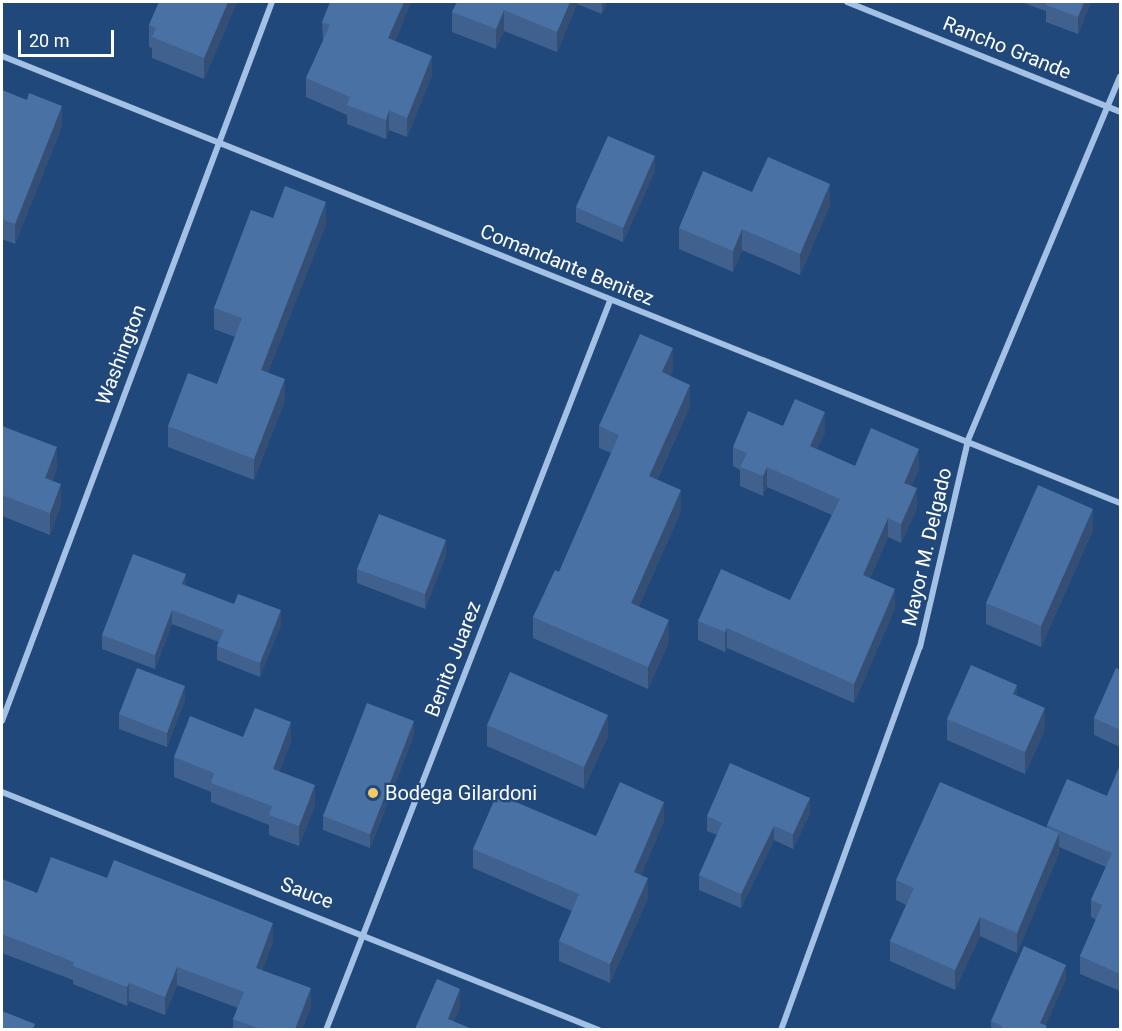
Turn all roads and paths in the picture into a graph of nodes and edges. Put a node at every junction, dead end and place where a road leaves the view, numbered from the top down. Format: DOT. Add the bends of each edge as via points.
graph roads {
  1 [pos="272,2"];
  2 [pos="848,2"];
  3 [pos="2,56"];
  4 [pos="1120,77"];
  5 [pos="1109,108"];
  6 [pos="1120,112"];
  7 [pos="220,142"];
  8 [pos="610,301"];
  9 [pos="968,440"];
  10 [pos="1120,502"];
  11 [pos="2,721"];
  12 [pos="2,792"];
  13 [pos="364,934"];
  14 [pos="326,1029"];
  15 [pos="599,1029"];
  16 [pos="781,1029"];
  1 -- 7 [label="street, Washington"];
  2 -- 5 [label="street, Rancho Grande"];
  3 -- 7 [label="street, Comandante Benitez"];
  4 -- 5 [label="street, Mayor M. Delgado"];
  5 -- 6 [label="street, Rancho Grande"];
  5 -- 9 [label="street, Mayor M. Delgado"];
  7 -- 8 [label="street, Comandante Benitez"];
  7 -- 11 [label="street, Washington"];
  8 -- 9 [label="street, Comandante Benitez"];
  8 -- 13 [label="street, Benito Juarez"];
  9 -- 10 [label="street, Comandante Benitez"];
  9 -- 16 [label="street, Mayor M. Delgado" via="920,647"];
  12 -- 13 [label="street, Sauce"];
  13 -- 14 [label="street, Benito Juarez"];
  13 -- 15 [label="street, Sauce"];
}
